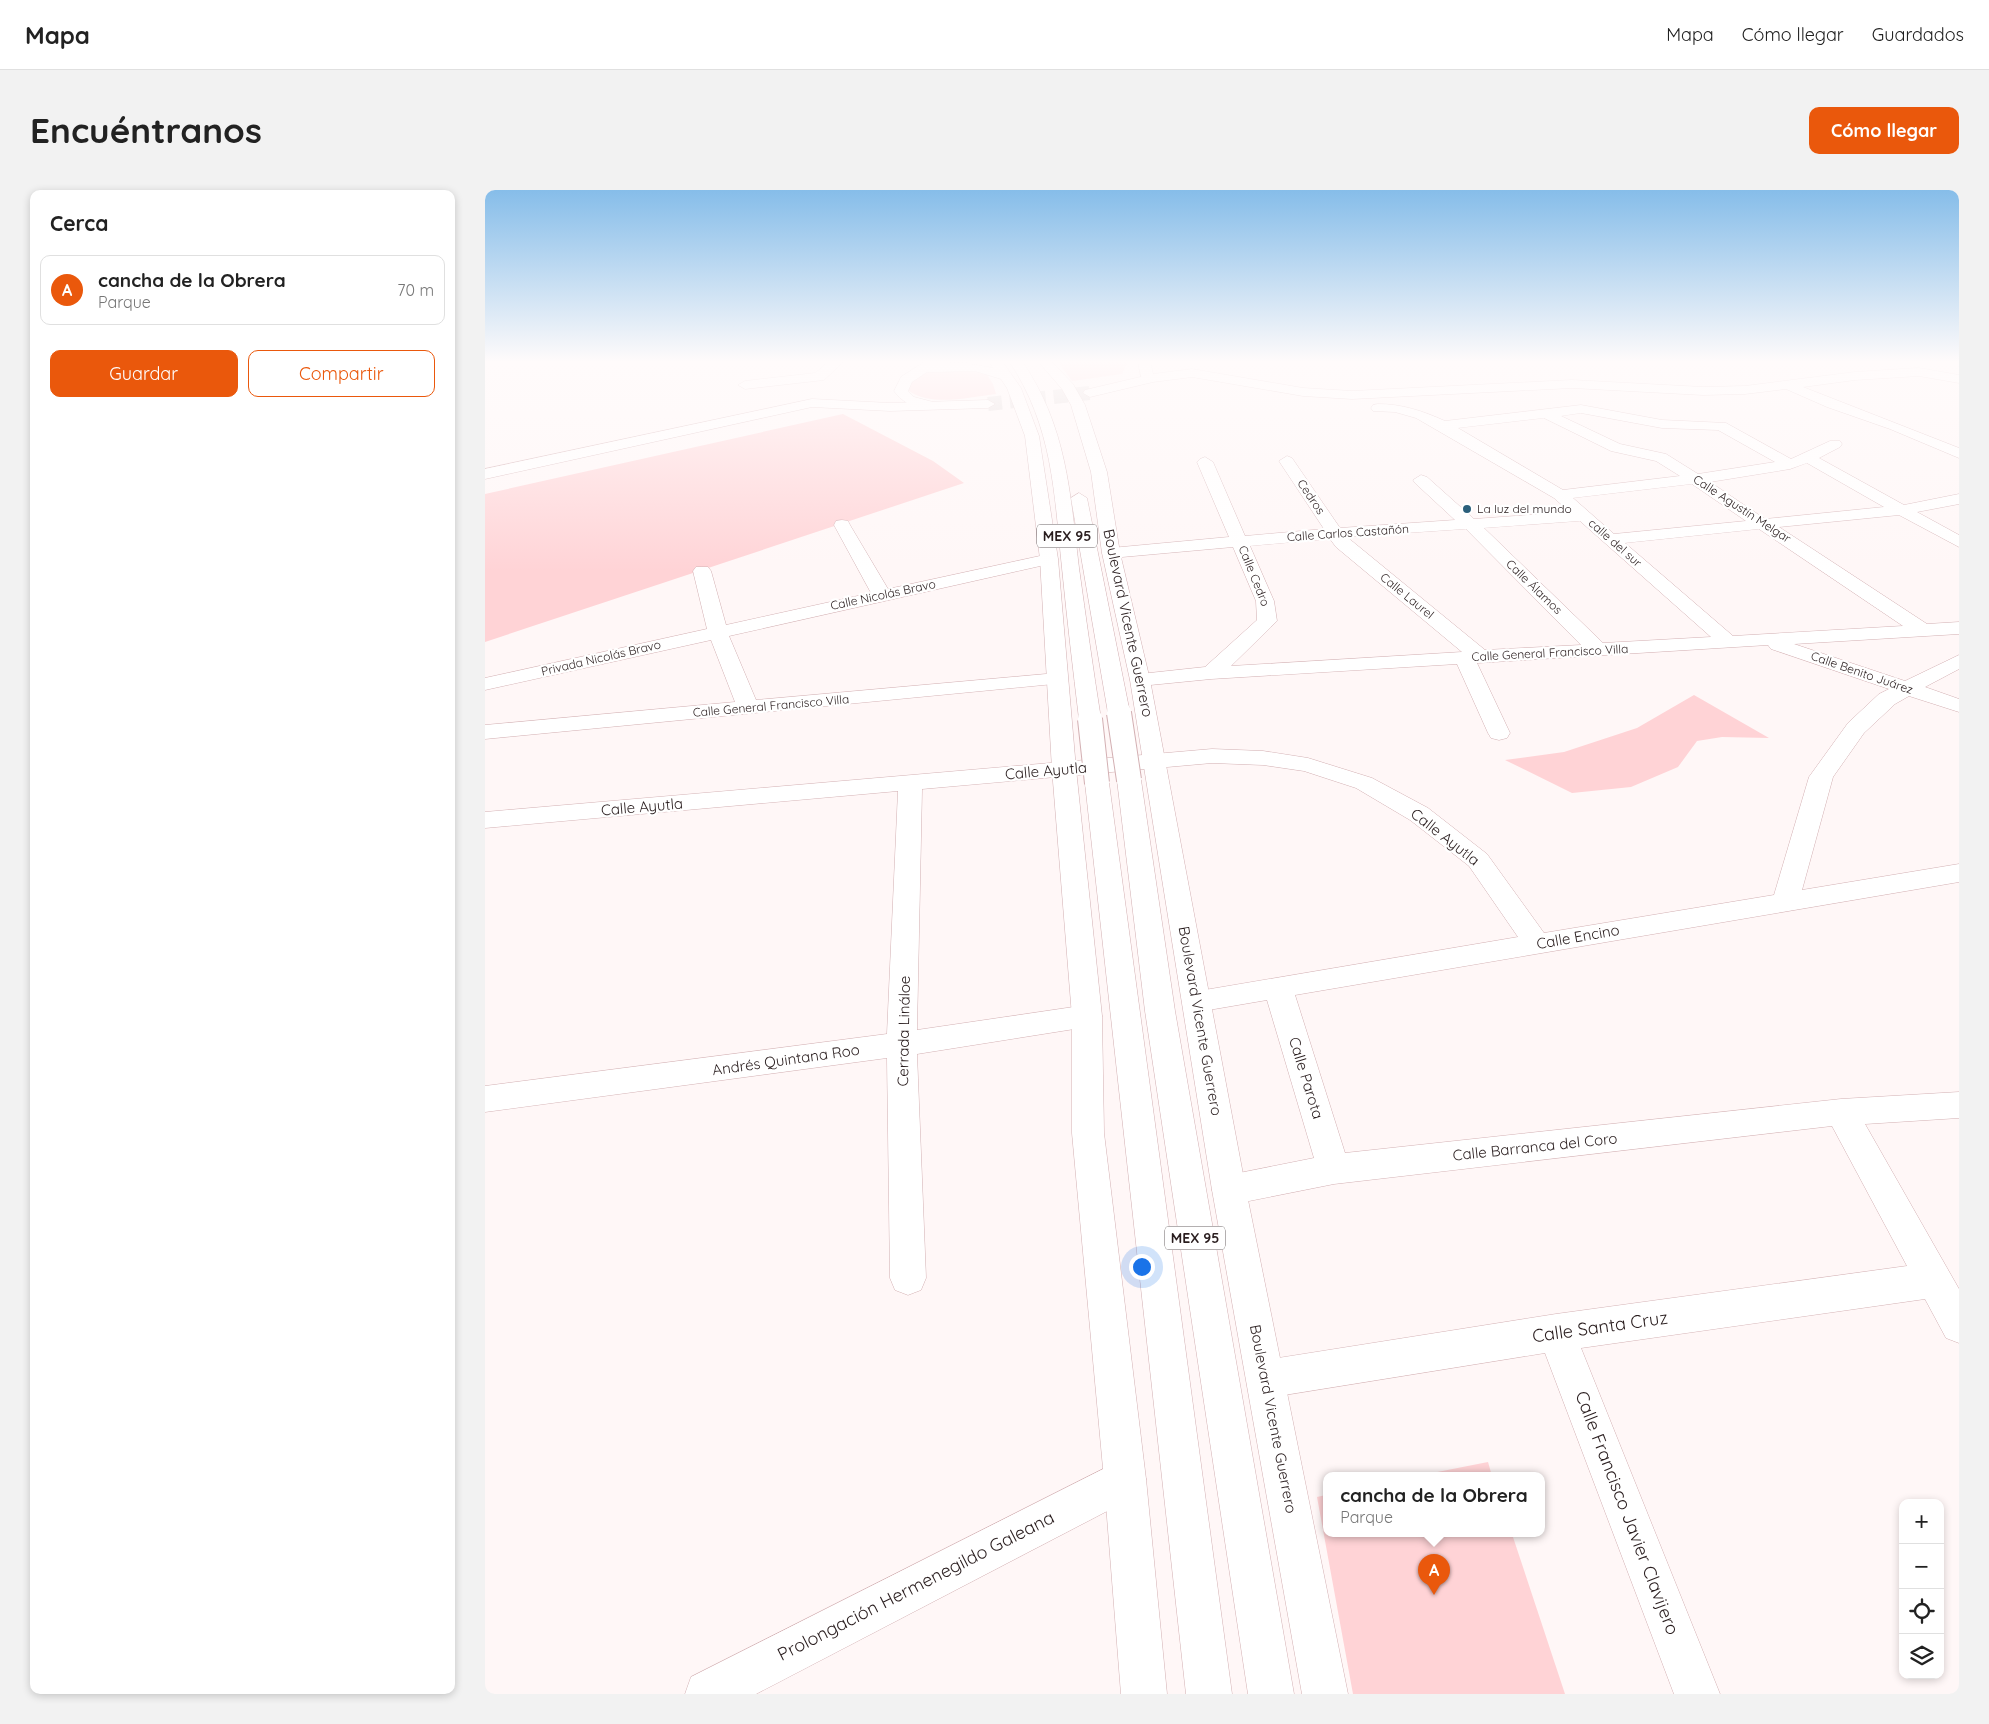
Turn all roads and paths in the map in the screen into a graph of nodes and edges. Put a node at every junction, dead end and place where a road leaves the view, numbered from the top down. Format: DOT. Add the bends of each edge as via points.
graph roads {
  1 [pos="682,431"];
  2 [pos="1030,431"];
  3 [pos="1050,431"];
  4 [pos="1086,431"];
  5 [pos="1452,431"];
  6 [pos="1582,431"];
  7 [pos="1730,431"];
  8 [pos="1907,431"];
  9 [pos="1835,444"];
  10 [pos="1959,453"];
  11 [pos="1072,454"];
  12 [pos="1809,458"];
  13 [pos="1287,461"];
  14 [pos="1205,462"];
  15 [pos="1790,464"];
  16 [pos="485,474"];
  17 [pos="1696,479"];
  18 [pos="1421,480"];
  19 [pos="1560,495"];
  20 [pos="1959,499"];
  21 [pos="1903,510"];
  22 [pos="1585,516"];
  23 [pos="1470,524"];
  24 [pos="1764,524"];
  25 [pos="842,525"];
  26 [pos="1335,533"];
  27 [pos="1611,539"];
  28 [pos="1240,542"];
  29 [pos="1959,542"];
  30 [pos="1111,553"];
  31 [pos="1049,559"];
  32 [pos="702,571"];
  33 [pos="882,595"];
  34 [pos="1959,628"];
  35 [pos="1924,631"];
  36 [pos="718,632"];
  37 [pos="1765,640"];
  38 [pos="1728,642"];
  39 [pos="1598,650"];
  40 [pos="1472,657"];
  41 [pos="1959,661"];
  42 [pos="1211,673"];
  43 [pos="1057,679"];
  44 [pos="1140,680"];
  45 [pos="485,684"];
  46 [pos="1907,689"];
  47 [pos="1959,706"];
  48 [pos="747,708"];
  49 [pos="485,732"];
  50 [pos="1499,733"];
  51 [pos="1065,769"];
  52 [pos="1127,775"];
  53 [pos="910,784"];
  54 [pos="485,820"];
  55 [pos="1959,873"];
  56 [pos="1785,902"];
  57 [pos="1537,944"];
  58 [pos="1277,988"];
  59 [pos="1197,1001"];
  60 [pos="1087,1016"];
  61 [pos="902,1044"];
  62 [pos="485,1099"];
  63 [pos="1959,1105"];
  64 [pos="1841,1112"];
  65 [pos="1334,1169"];
  66 [pos="1229,1190"];
  67 [pos="907,1278"];
  68 [pos="1934,1280"];
  69 [pos="1959,1325"];
  70 [pos="1557,1332"];
  71 [pos="1266,1379"];
  72 [pos="1125,1479"];
  73 [pos="708,1694"];
  74 [pos="1144,1694"];
  75 [pos="1209,1694"];
  76 [pos="1271,1694"];
  77 [pos="1325,1694"];
  78 [pos="1697,1694"];
  1 -- 16 [label="main road"];
  2 -- 31 [label="main road"];
  3 -- 52 [label="main road, Boulevard Vicente Guerrero / MEX 95, bridge" via="1063,493 1090,719"];
  4 -- 30 [label="main road, Boulevard Vicente Guerrero" via="1099,472"];
  5 -- 19 [label="main road, calle del sur"];
  6 -- 17 [label="main road, Calle Agustín Melgar" via="1616,448 1661,457"];
  7 -- 15 [label="main road"];
  8 -- 10 [label="main road"];
  9 -- 12 [label="main road"];
  11 -- 52 [label="main road, Boulevard Vicente Guerrero / MEX 95, bridge" via="1119,713"];
  12 -- 15 [label="main road"];
  12 -- 21 [label="main road"];
  13 -- 26 [label="main road, Cedros"];
  14 -- 28 [label="main road, Calle Cedro"];
  15 -- 17 [label="main road"];
  17 -- 19 [label="main road"];
  17 -- 24 [label="main road, Calle Agustín Melgar"];
  18 -- 23 [label="main road, Calle Álamos"];
  19 -- 22 [label="main road, calle del sur"];
  20 -- 21 [label="main road"];
  21 -- 24 [label="main road"];
  21 -- 29 [label="main road"];
  22 -- 23 [label="main road, Calle Carlos Castañón"];
  22 -- 27 [label="main road, calle del sur"];
  23 -- 26 [label="main road, Calle Carlos Castañón"];
  23 -- 39 [label="main road, Calle Álamos"];
  24 -- 27 [label="main road"];
  24 -- 35 [label="main road, Calle Agustín Melgar"];
  25 -- 33 [label="main road"];
  26 -- 28 [label="main road, Calle Carlos Castañón"];
  26 -- 40 [label="main road, Calle Laurel"];
  27 -- 38 [label="main road, calle del sur"];
  28 -- 30 [label="main road, Calle Carlos Castañón"];
  28 -- 42 [label="main road, Calle Cedro" via="1265,601 1267,621"];
  30 -- 44 [label="main road, Boulevard Vicente Guerrero"];
  31 -- 33 [label="main road, Calle Nicolás Bravo"];
  31 -- 43 [label="main road"];
  32 -- 36 [label="main road"];
  33 -- 36 [label="main road, Calle Nicolás Bravo"];
  34 -- 35 [label="main road, Calle General Francisco Villa"];
  35 -- 37 [label="main road, Calle General Francisco Villa"];
  36 -- 45 [label="main road, Privada Nicolás Bravo"];
  36 -- 48 [label="main road"];
  37 -- 38 [label="main road, Calle General Francisco Villa"];
  37 -- 46 [label="main road, Calle Benito Juárez"];
  38 -- 39 [label="main road, Calle General Francisco Villa"];
  39 -- 40 [label="main road, Calle General Francisco Villa"];
  40 -- 42 [label="main road, Calle General Francisco Villa"];
  40 -- 50 [label="main road" via="1470,668"];
  41 -- 46 [label="main road"];
  42 -- 44 [label="main road, Calle General Francisco Villa"];
  43 -- 48 [label="main road, Calle General Francisco Villa"];
  43 -- 51 [label="main road"];
  44 -- 52 [label="main road, Boulevard Vicente Guerrero"];
  46 -- 47 [label="main road, Calle Benito Juárez"];
  46 -- 56 [label="main road" via="1887,699 1855,728 1821,777"];
  48 -- 49 [label="main road, Calle General Francisco Villa"];
  51 -- 52 [label="main road, Calle Ayutla"];
  51 -- 53 [label="main road, Calle Ayutla"];
  51 -- 60 [label="main road"];
  52 -- 57 [label="main road, Calle Ayutla" via="1211,756 1263,758 1308,765 1364,783 1419,814 1478,860"];
  52 -- 59 [label="main road, Boulevard Vicente Guerrero"];
  52 -- 75 [label="main road, Boulevard Vicente Guerrero / MEX 95" via="1126,1005 1152,1243"];
  52 -- 76 [label="main road, Boulevard Vicente Guerrero / MEX 95" via="1164,1040"];
  53 -- 54 [label="main road, Calle Ayutla"];
  53 -- 61 [label="main road, Cerrada Lináloe"];
  55 -- 56 [label="main road, Calle Encino"];
  56 -- 57 [label="main road, Calle Encino"];
  57 -- 58 [label="main road, Calle Encino"];
  58 -- 59 [label="main road, Calle Encino"];
  58 -- 65 [label="main road, Calle Parota"];
  59 -- 66 [label="main road, Boulevard Vicente Guerrero"];
  60 -- 61 [label="main road, Andrés Quintana Roo"];
  60 -- 72 [label="main road" via="1088,1133"];
  61 -- 62 [label="main road, Andrés Quintana Roo"];
  61 -- 67 [label="main road, Cerrada Lináloe"];
  63 -- 64 [label="main road, Calle Barranca del Coro"];
  64 -- 65 [label="main road, Calle Barranca del Coro"];
  64 -- 68 [label="main road"];
  65 -- 66 [label="main road, Calle Barranca del Coro"];
  66 -- 71 [label="main road, Boulevard Vicente Guerrero"];
  68 -- 69 [label="main road"];
  68 -- 70 [label="main road, Calle Santa Cruz"];
  70 -- 71 [label="main road, Calle Santa Cruz"];
  70 -- 78 [label="main road, Calle Francisco Javier Clavijero"];
  71 -- 77 [label="main road, Boulevard Vicente Guerrero"];
  72 -- 73 [label="main road, Prolongación Hermenegildo Galeana"];
  72 -- 74 [label="main road"];
}
